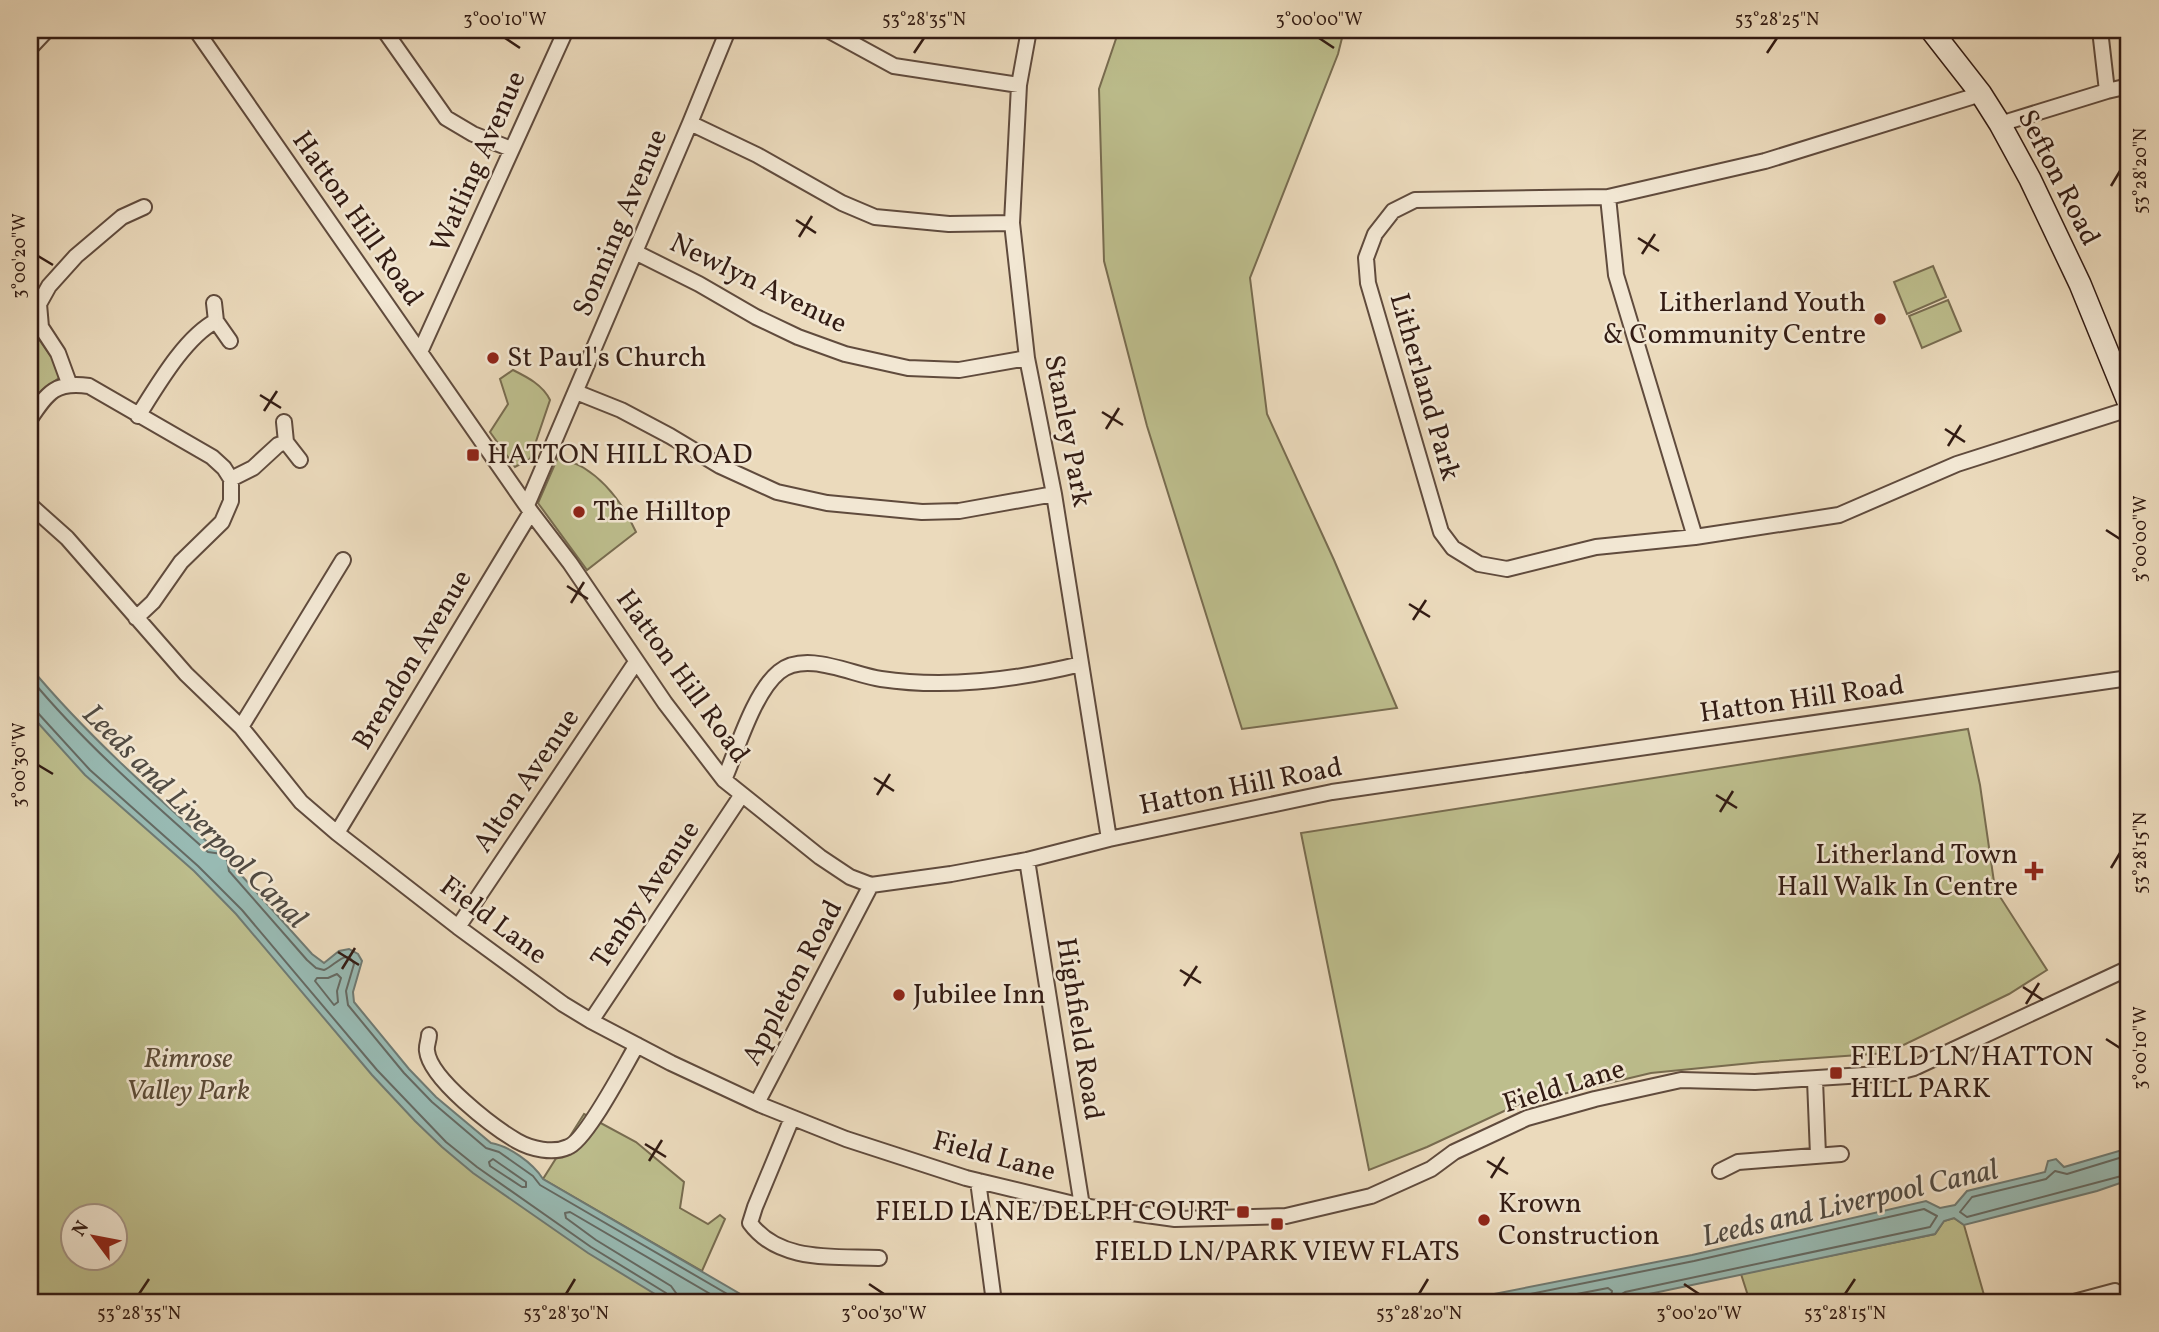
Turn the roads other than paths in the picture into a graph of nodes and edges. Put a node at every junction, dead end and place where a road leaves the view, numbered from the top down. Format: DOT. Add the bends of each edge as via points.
graph roads {
  1 [pos="47,30"];
  2 [pos="196,30"];
  3 [pos="384,30"];
  4 [pos="566,30"];
  5 [pos="728,30"];
  6 [pos="828,30"];
  7 [pos="1029,30"];
  8 [pos="1931,30"];
  9 [pos="2100,30"];
  10 [pos="30,48"];
  11 [pos="1019,85"];
  12 [pos="2129,86"];
  13 [pos="2106,91"];
  14 [pos="1981,94"];
  15 [pos="690,123"];
  16 [pos="2000,124"];
  17 [pos="511,149"];
  18 [pos="1608,197"];
  19 [pos="144,206"];
  20 [pos="1012,223"];
  21 [pos="635,252"];
  22 [pos="35,303"];
  23 [pos="214,303"];
  24 [pos="216,321"];
  25 [pos="230,341"];
  26 [pos="420,352"];
  27 [pos="1027,358"];
  28 [pos="69,383"];
  29 [pos="576,392"];
  30 [pos="2129,406"];
  31 [pos="138,416"];
  32 [pos="30,419"];
  33 [pos="284,422"];
  34 [pos="286,442"];
  35 [pos="300,460"];
  36 [pos="231,479"];
  37 [pos="1054,494"];
  38 [pos="30,505"];
  39 [pos="529,508"];
  40 [pos="1695,537"];
  41 [pos="343,560"];
  42 [pos="136,618"];
  43 [pos="636,662"];
  44 [pos="1081,664"];
  45 [pos="2129,678"];
  46 [pos="241,727"];
  47 [pos="724,780"];
  48 [pos="741,796"];
  49 [pos="337,833"];
  50 [pos="1109,839"];
  51 [pos="1027,860"];
  52 [pos="872,885"];
  53 [pos="458,927"];
  54 [pos="2129,968"];
  55 [pos="591,1021"];
  56 [pos="429,1035"];
  57 [pos="637,1045"];
  58 [pos="1815,1080"];
  59 [pos="757,1103"];
  60 [pos="792,1118"];
  61 [pos="1841,1154"];
  62 [pos="1818,1155"];
  63 [pos="1720,1171"];
  64 [pos="978,1181"];
  65 [pos="1082,1206"];
  66 [pos="879,1258"];
  67 [pos="2115,1291"];
  68 [pos="994,1302"];
  69 [pos="2074,1302"];
  1 -- 10 [label="street"];
  2 -- 26 [label="street, Hatton Hill Road"];
  3 -- 17 [label="street" via="446,118"];
  4 -- 17 [label="street, Watling Avenue"];
  5 -- 15 [label="street, Sonning Avenue"];
  6 -- 11 [label="street" via="894,66"];
  7 -- 11 [label="street, Stanley Park"];
  8 -- 14 [label="main road, Sefton Road"];
  9 -- 13 [label="street"];
  11 -- 20 [label="street, Stanley Park"];
  12 -- 13 [label="street"];
  13 -- 16 [label="street"];
  14 -- 16 [label="main road, Sefton Road"];
  14 -- 18 [label="street, Litherland Park" via="1765,162"];
  15 -- 20 [label="street" via="875,217"];
  15 -- 21 [label="street, Sonning Avenue"];
  16 -- 30 [label="main road, Sefton Road" via="2080,284"];
  17 -- 26 [label="street, Watling Avenue"];
  18 -- 40 [label="street" via="1616,275"];
  18 -- 40 [label="street, Litherland Park" via="1415,200 1393,211 1375,234 1366,258 1368,283 1441,531 1452,548 1479,564 1507,569 1596,547"];
  19 -- 22 [label="street" via="122,217 76,256"];
  20 -- 27 [label="street, Stanley Park"];
  21 -- 27 [label="street, Newlyn Avenue" via="756,317 845,354 908,368 959,370"];
  21 -- 29 [label="street, Sonning Avenue"];
  22 -- 28 [label="street" via="41,327 58,353"];
  23 -- 24 [label="street"];
  24 -- 25 [label="street"];
  24 -- 31 [label="street" via="202,328 165,373"];
  26 -- 39 [label="street, Hatton Hill Road"];
  27 -- 37 [label="street, Stanley Park"];
  28 -- 31 [label="street" via="89,386"];
  28 -- 32 [label="street" via="58,387"];
  29 -- 37 [label="street" via="621,410 720,466 777,492 827,503 959,511"];
  29 -- 39 [label="street, Sonning Avenue"];
  30 -- 40 [label="street, Litherland Park" via="1957,464 1839,515"];
  31 -- 36 [label="street" via="212,457"];
  33 -- 34 [label="street"];
  34 -- 35 [label="street"];
  34 -- 36 [label="street"];
  36 -- 42 [label="street" via="231,501 222,522 181,562"];
  37 -- 44 [label="street, Stanley Park"];
  38 -- 42 [label="street, Field Lane" via="67,538"];
  39 -- 43 [label="street, Hatton Hill Road"];
  39 -- 49 [label="street, Brendon Avenue"];
  41 -- 46 [label="street"];
  42 -- 46 [label="street, Field Lane"];
  43 -- 47 [label="street, Hatton Hill Road"];
  43 -- 53 [label="street, Alton Avenue"];
  44 -- 47 [label="street" via="989,681 930,683 881,679 833,666 793,665 781,670 759,696"];
  44 -- 50 [label="street, Stanley Park"];
  45 -- 50 [label="street, Hatton Hill Road" via="1332,792"];
  46 -- 49 [label="street, Field Lane" via="301,802"];
  47 -- 48 [label="street, Hatton Hill Road"];
  48 -- 52 [label="street, Hatton Hill Road" via="850,877"];
  48 -- 55 [label="street, Tenby Avenue"];
  49 -- 53 [label="street, Field Lane"];
  50 -- 51 [label="street, Hatton Hill Road"];
  51 -- 52 [label="street, Hatton Hill Road"];
  51 -- 65 [label="street, Highfield Road"];
  52 -- 59 [label="street, Appleton Road"];
  53 -- 55 [label="street, Field Lane"];
  54 -- 58 [label="street, Field Lane" via="1914,1068"];
  55 -- 57 [label="street, Field Lane"];
  56 -- 57 [label="street" via="427,1052 453,1093 518,1142 550,1151 571,1147 585,1132"];
  57 -- 59 [label="street, Field Lane"];
  58 -- 62 [label="street"];
  58 -- 65 [label="street, Field Lane" via="1681,1080 1595,1099 1527,1118 1371,1196 1286,1216 1175,1219"];
  59 -- 60 [label="street, Field Lane"];
  60 -- 64 [label="street, Field Lane"];
  60 -- 66 [label="street" via="750,1223 777,1247 807,1255"];
  61 -- 62 [label="street"];
  62 -- 63 [label="street" via="1738,1162"];
  64 -- 65 [label="street, Field Lane"];
  64 -- 68 [label="street"];
  67 -- 69 [label="street"];
}
